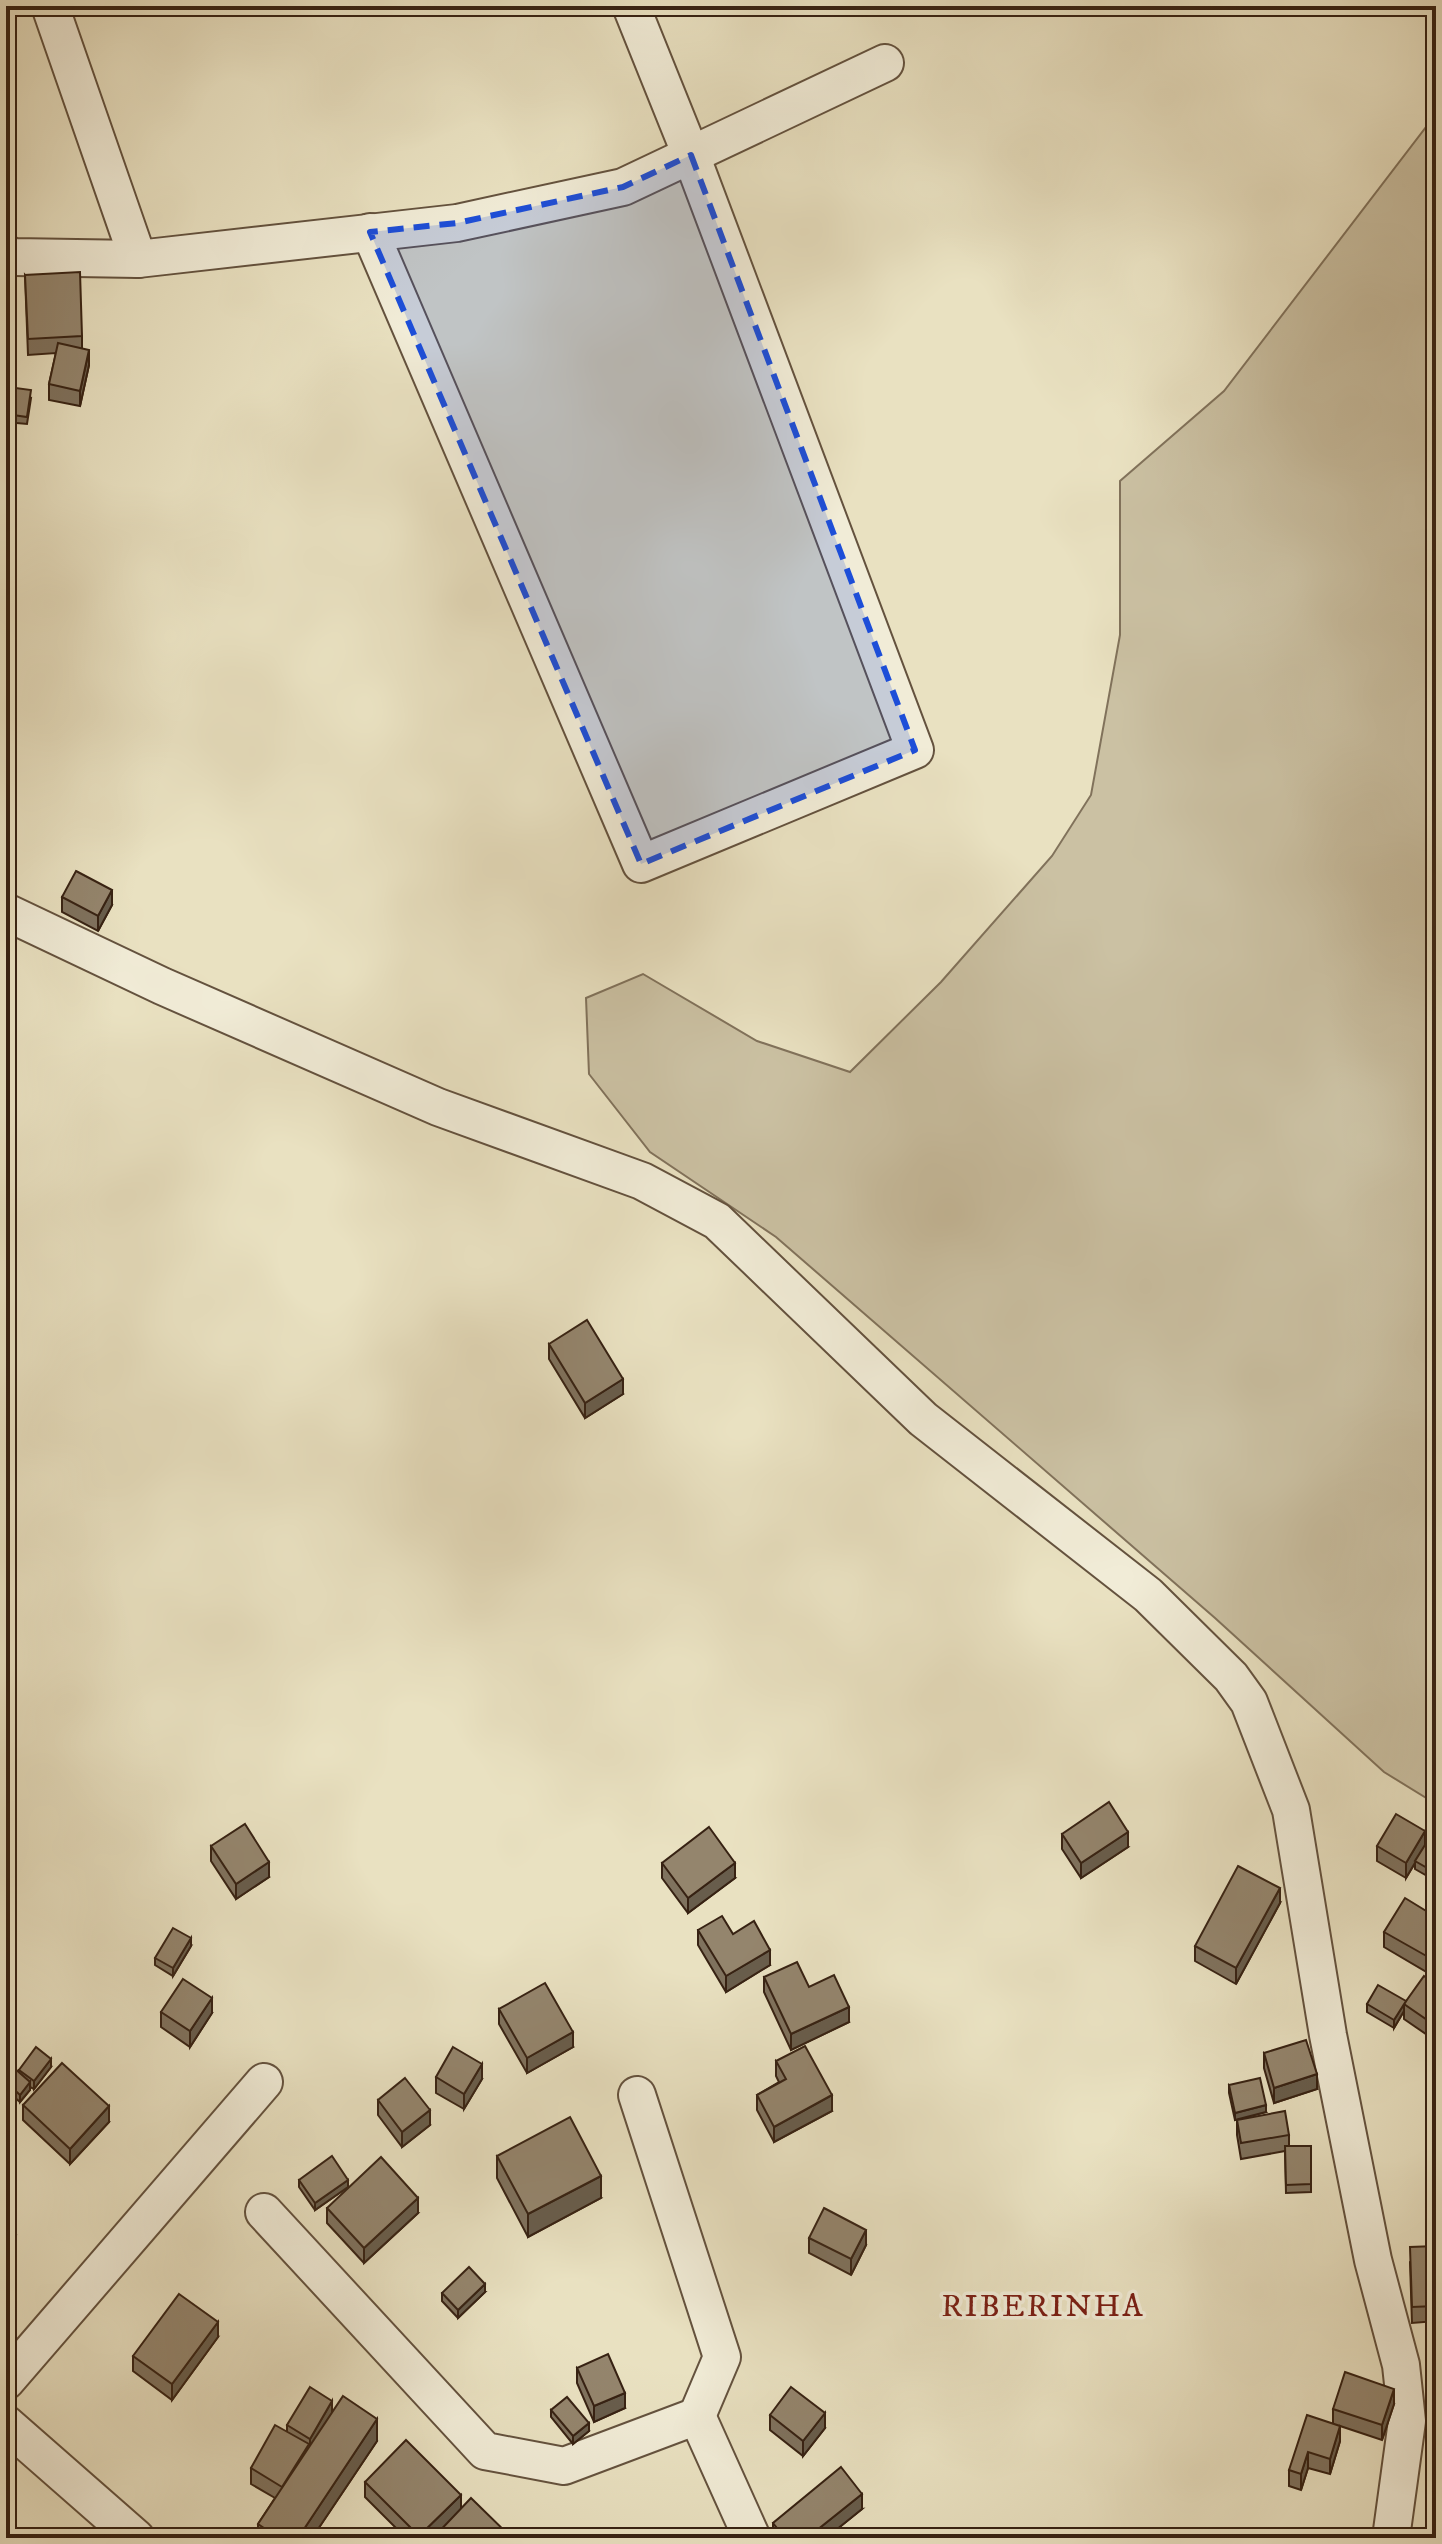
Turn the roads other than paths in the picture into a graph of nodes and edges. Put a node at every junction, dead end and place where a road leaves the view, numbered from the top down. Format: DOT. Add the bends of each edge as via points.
graph roads {
  1 [pos="50,6"];
  2 [pos="631,6"];
  3 [pos="885,63"];
  4 [pos="691,155"];
  5 [pos="370,232"];
  6 [pos="6,254"];
  7 [pos="138,259"];
  8 [pos="6,912"];
  9 [pos="264,2082"];
  10 [pos="637,2095"];
  11 [pos="264,2212"];
  12 [pos="6,2381"];
  13 [pos="697,2416"];
  14 [pos="6,2424"];
  15 [pos="136,2538"];
  16 [pos="752,2538"];
  17 [pos="1391,2538"];
  1 -- 7 [label="street"];
  2 -- 4 [label="street"];
  3 -- 4 [label="street"];
  4 -- 5 [label="street" via="623,187 457,223"];
  4 -- 5 [label="street" via="915,750 641,864"];
  5 -- 7 [label="street"];
  6 -- 7 [label="street"];
  8 -- 17 [label="street" via="438,1107 642,1181 717,1221 923,1419 1148,1595 1231,1677 1249,1702 1291,1810 1328,2035 1373,2260 1401,2365 1407,2421"];
  9 -- 12 [label="street"];
  10 -- 13 [label="street" via="722,2357"];
  11 -- 13 [label="street" via="485,2451 564,2466"];
  13 -- 16 [label="street"];
  14 -- 15 [label="street"];
}
